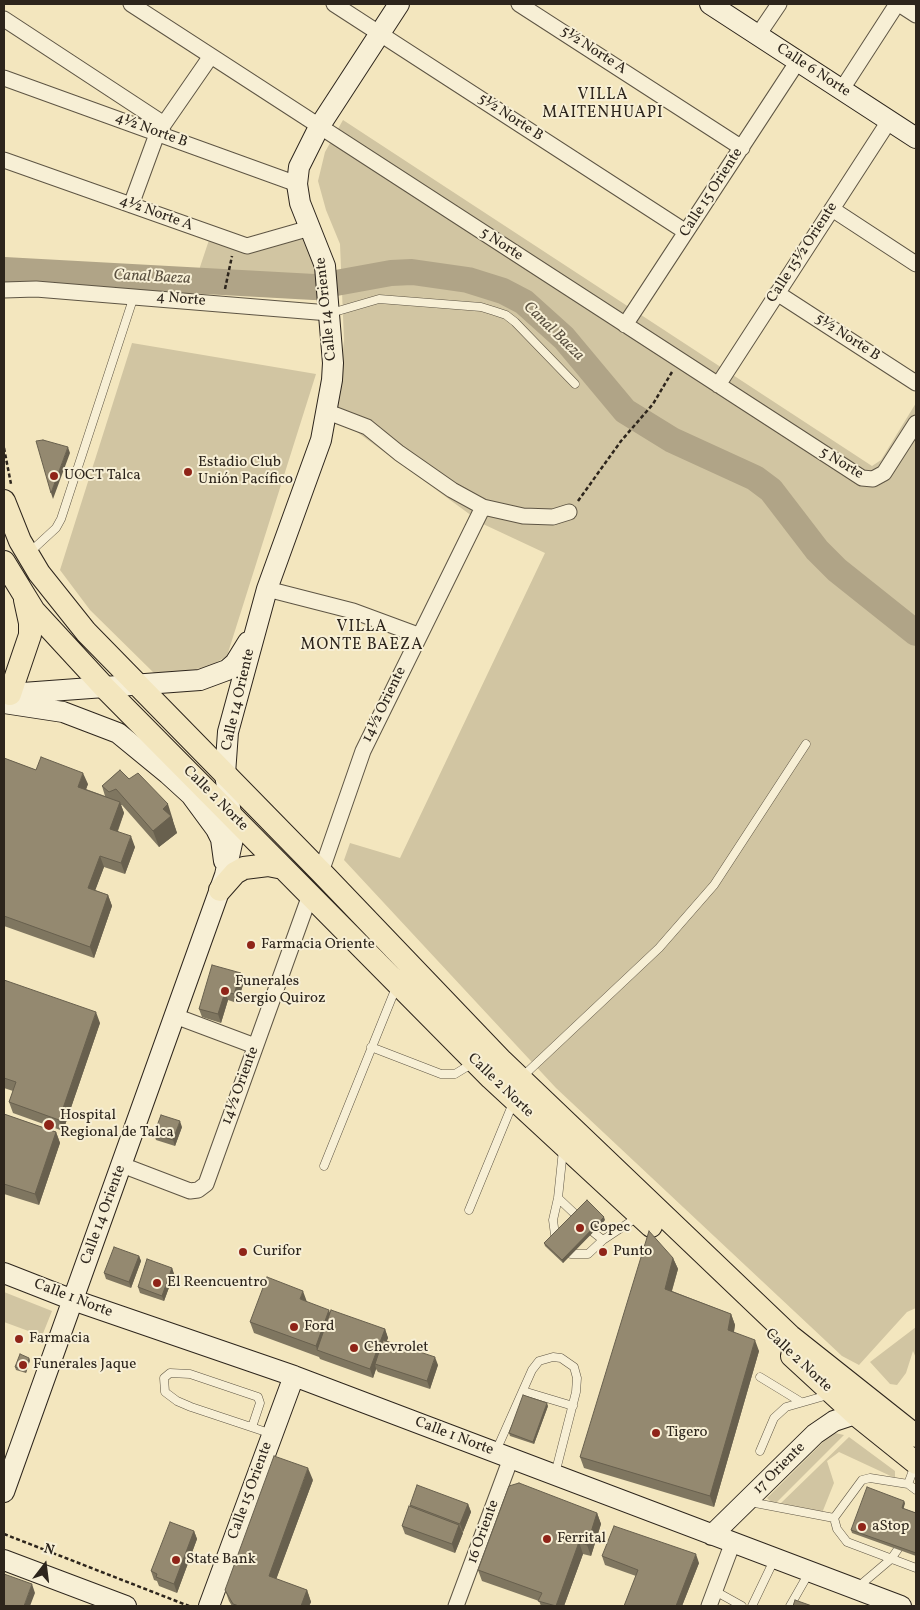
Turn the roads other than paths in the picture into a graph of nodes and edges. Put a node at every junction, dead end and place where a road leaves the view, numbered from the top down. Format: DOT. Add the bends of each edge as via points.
graph roads {
  1 [pos="131,4"];
  2 [pos="334,4"];
  3 [pos="399,4"];
  4 [pos="520,4"];
  5 [pos="710,4"];
  6 [pos="779,4"];
  7 [pos="898,4"];
  8 [pos="916,15"];
  9 [pos="4,19"];
  10 [pos="380,33"];
  11 [pos="758,35"];
  12 [pos="210,56"];
  13 [pos="798,61"];
  14 [pos="4,78"];
  15 [pos="842,89"];
  16 [pos="889,121"];
  17 [pos="318,127"];
  18 [pos="160,129"];
  19 [pos="916,138"];
  20 [pos="742,148"];
  21 [pos="4,160"];
  22 [pos="297,184"];
  23 [pos="131,205"];
  24 [pos="832,209"];
  25 [pos="310,228"];
  26 [pos="686,232"];
  27 [pos="916,264"];
  28 [pos="4,290"];
  29 [pos="777,293"];
  30 [pos="134,296"];
  31 [pos="328,304"];
  32 [pos="625,325"];
  33 [pos="916,383"];
  34 [pos="575,384"];
  35 [pos="718,385"];
  36 [pos="328,412"];
  37 [pos="916,423"];
  38 [pos="9,497"];
  39 [pos="569,512"];
  40 [pos="480,513"];
  41 [pos="28,554"];
  42 [pos="4,562"];
  43 [pos="267,589"];
  44 [pos="23,594"];
  45 [pos="255,629"];
  46 [pos="418,635"];
  47 [pos="137,685"];
  48 [pos="104,688"];
  49 [pos="6,697"];
  50 [pos="806,744"];
  51 [pos="225,774"];
  52 [pos="233,817"];
  53 [pos="283,868"];
  54 [pos="321,872"];
  55 [pos="223,883"];
  56 [pos="310,895"];
  57 [pos="397,983"];
  58 [pos="175,1016"];
  59 [pos="256,1046"];
  60 [pos="372,1047"];
  61 [pos="475,1062"];
  62 [pos="520,1078"];
  63 [pos="514,1100"];
  64 [pos="563,1146"];
  65 [pos="122,1165"];
  66 [pos="324,1166"];
  67 [pos="558,1198"];
  68 [pos="469,1210"];
  69 [pos="576,1215"];
  70 [pos="640,1215"];
  71 [pos="593,1232"];
  72 [pos="555,1235"];
  73 [pos="603,1240"];
  74 [pos="571,1254"];
  75 [pos="4,1273"];
  76 [pos="73,1300"];
  77 [pos="294,1376"];
  78 [pos="760,1377"];
  79 [pos="523,1391"];
  80 [pos="832,1394"];
  81 [pos="801,1402"];
  82 [pos="573,1406"];
  83 [pos="855,1414"];
  84 [pos="252,1427"];
  85 [pos="272,1434"];
  86 [pos="916,1436"];
  87 [pos="760,1451"];
  88 [pos="503,1456"];
  89 [pos="913,1470"];
  90 [pos="554,1475"];
  91 [pos="916,1490"];
  92 [pos="4,1492"];
  93 [pos="748,1502"];
  94 [pos="834,1518"];
  95 [pos="712,1535"];
  96 [pos="734,1542"];
  97 [pos="898,1549"];
  98 [pos="775,1558"];
  99 [pos="892,1559"];
  100 [pos="4,1560"];
  101 [pos="916,1568"];
  102 [pos="810,1572"];
  103 [pos="856,1589"];
  104 [pos="715,1591"];
  105 [pos="126,1606"];
  106 [pos="209,1606"];
  107 [pos="456,1606"];
  108 [pos="709,1606"];
  109 [pos="742,1606"];
  110 [pos="752,1606"];
  111 [pos="790,1606"];
  112 [pos="901,1606"];
  1 -- 12 [label="street, 5 Norte"];
  2 -- 10 [label="street, 5½ Norte B"];
  3 -- 10 [label="street, Calle 14 Oriente"];
  4 -- 20 [label="street, 5½ Norte A"];
  5 -- 11 [label="street, Calle 6 Norte"];
  6 -- 11 [label="street"];
  7 -- 8 [label="street"];
  7 -- 15 [label="street"];
  9 -- 18 [label="street"];
  10 -- 17 [label="street, Calle 14 Oriente"];
  10 -- 26 [label="street, 5½ Norte B"];
  11 -- 13 [label="street, Calle 6 Norte"];
  12 -- 17 [label="street, 5 Norte"];
  12 -- 18 [label="street"];
  13 -- 15 [label="street, Calle 6 Norte"];
  13 -- 20 [label="street, Calle 15 Oriente"];
  14 -- 18 [label="street, 4½ Norte B"];
  15 -- 16 [label="street, Calle 6 Norte"];
  16 -- 19 [label="street, Calle 6 Norte"];
  16 -- 24 [label="street, Calle 15½ Oriente"];
  17 -- 22 [label="street, Calle 14 Oriente" via="302,158"];
  17 -- 32 [label="street, 5 Norte"];
  18 -- 22 [label="street, 4½ Norte B"];
  18 -- 23 [label="street"];
  20 -- 26 [label="street, Calle 15 Oriente"];
  21 -- 23 [label="street, 4½ Norte A"];
  22 -- 25 [label="street, Calle 14 Oriente" via="300,203"];
  23 -- 25 [label="street, 4½ Norte A" via="247,246"];
  24 -- 27 [label="street"];
  24 -- 29 [label="street, Calle 15½ Oriente"];
  25 -- 31 [label="street, Calle 14 Oriente" via="325,266"];
  26 -- 32 [label="street, Calle 15 Oriente"];
  28 -- 30 [label="street, 4 Norte" via="36,288"];
  29 -- 33 [label="street, 5½ Norte B"];
  29 -- 35 [label="street, Calle 15½ Oriente"];
  30 -- 31 [label="street, 4 Norte" via="222,304"];
  30 -- 41 [label="lane" via="61,519 50,535"];
  31 -- 34 [label="lane" via="379,299 481,307 494,311 515,322"];
  31 -- 36 [label="street, Calle 14 Oriente" via="333,363"];
  32 -- 35 [label="street, 5 Norte"];
  35 -- 37 [label="street, 5 Norte" via="862,478 873,479 884,473"];
  36 -- 40 [label="street" via="367,427"];
  36 -- 43 [label="street, Calle 14 Oriente" via="321,440"];
  38 -- 41 [label="main road, Calle 2 Norte" via="20,541"];
  39 -- 40 [label="street" via="554,518"];
  40 -- 46 [label="street, 14½ Oriente"];
  41 -- 47 [label="main road, Calle 2 Norte" via="69,614"];
  42 -- 44 [label="main road"];
  43 -- 45 [label="street, Calle 14 Oriente"];
  43 -- 46 [label="street" via="353,611"];
  44 -- 48 [label="main road, Calle 2 Norte" via="49,629"];
  44 -- 49 [label="main road" via="30,635"];
  45 -- 47 [label="street" via="243,653 227,670 200,680"];
  45 -- 51 [label="street, Calle 14 Oriente" via="252,653 228,732"];
  46 -- 54 [label="street, 14½ Oriente" via="357,764"];
  47 -- 48 [label="street"];
  47 -- 51 [label="main road, Calle 2 Norte"];
  48 -- 49 [label="street"];
  48 -- 52 [label="main road, Calle 2 Norte"];
  49 -- 55 [label="street" via="63,712 118,733 185,790 221,839"];
  50 -- 62 [label="lane" via="714,885 659,948"];
  51 -- 52 [label="street, Calle 14 Oriente"];
  51 -- 54 [label="main road, Calle 2 Norte"];
  52 -- 53 [label="main road, Calle 2 Norte"];
  52 -- 55 [label="street, Calle 14 Oriente" via="233,841"];
  53 -- 55 [label="main road" via="268,865 244,868"];
  53 -- 56 [label="main road, Calle 2 Norte"];
  54 -- 62 [label="main road, Calle 2 Norte"];
  55 -- 58 [label="street, Calle 14 Oriente"];
  56 -- 57 [label="main road, Calle 2 Norte"];
  56 -- 59 [label="street, 14½ Oriente"];
  57 -- 60 [label="lane"];
  57 -- 61 [label="main road, Calle 2 Norte"];
  58 -- 59 [label="street"];
  58 -- 65 [label="street, Calle 14 Oriente"];
  59 -- 65 [label="street, 14½ Oriente" via="208,1180 198,1190 186,1190"];
  60 -- 61 [label="lane" via="441,1074 454,1074"];
  60 -- 66 [label="lane"];
  61 -- 63 [label="main road, Calle 2 Norte"];
  62 -- 86 [label="main road, Calle 2 Norte" via="790,1336"];
  63 -- 64 [label="main road, Calle 2 Norte"];
  63 -- 68 [label="lane"];
  64 -- 67 [label="lane"];
  64 -- 70 [label="main road, Calle 2 Norte"];
  65 -- 76 [label="street, Calle 14 Oriente"];
  67 -- 69 [label="lane"];
  67 -- 72 [label="lane" via="552,1220"];
  70 -- 73 [label="lane"];
  70 -- 80 [label="main road, Calle 2 Norte"];
  71 -- 73 [label="lane"];
  73 -- 74 [label="lane" via="588,1254"];
  75 -- 76 [label="street, Calle 1 Norte"];
  76 -- 77 [label="street, Calle 1 Norte"];
  76 -- 92 [label="street, Calle 14 Oriente"];
  77 -- 85 [label="street, Calle 15 Oriente"];
  77 -- 88 [label="street, Calle 1 Norte"];
  78 -- 81 [label="lane"];
  79 -- 82 [label="lane"];
  79 -- 82 [label="lane" via="539,1360 561,1358 574,1367 577,1378"];
  79 -- 88 [label="lane"];
  80 -- 81 [label="lane"];
  80 -- 83 [label="main road, Calle 2 Norte"];
  81 -- 87 [label="lane" via="786,1407 774,1418"];
  82 -- 90 [label="lane"];
  83 -- 89 [label="main road, Calle 2 Norte"];
  83 -- 93 [label="street, 17 Oriente" via="825,1426"];
  84 -- 84 [label="lane" via="260,1403 258,1397 190,1374 170,1373 164,1378 165,1392 177,1401"];
  84 -- 85 [label="lane"];
  85 -- 106 [label="street, Calle 15 Oriente"];
  88 -- 90 [label="street, Calle 1 Norte"];
  88 -- 107 [label="street, 16 Oriente"];
  89 -- 91 [label="lane"];
  89 -- 94 [label="lane" via="862,1480"];
  90 -- 95 [label="street, Calle 1 Norte"];
  93 -- 94 [label="lane"];
  93 -- 95 [label="street, 17 Oriente"];
  94 -- 99 [label="lane" via="837,1529 847,1542"];
  95 -- 96 [label="street, Calle 1 Norte"];
  96 -- 98 [label="street, Calle 1 Norte"];
  96 -- 104 [label="street"];
  97 -- 99 [label="lane"];
  98 -- 102 [label="street, Calle 1 Norte"];
  98 -- 110 [label="lane"];
  99 -- 101 [label="lane"];
  99 -- 103 [label="lane"];
  100 -- 105 [label="street"];
  102 -- 103 [label="street, Calle 1 Norte"];
  102 -- 111 [label="lane"];
  103 -- 112 [label="street, Calle 1 Norte"];
  104 -- 108 [label="street"];
  104 -- 109 [label="lane"];
}
